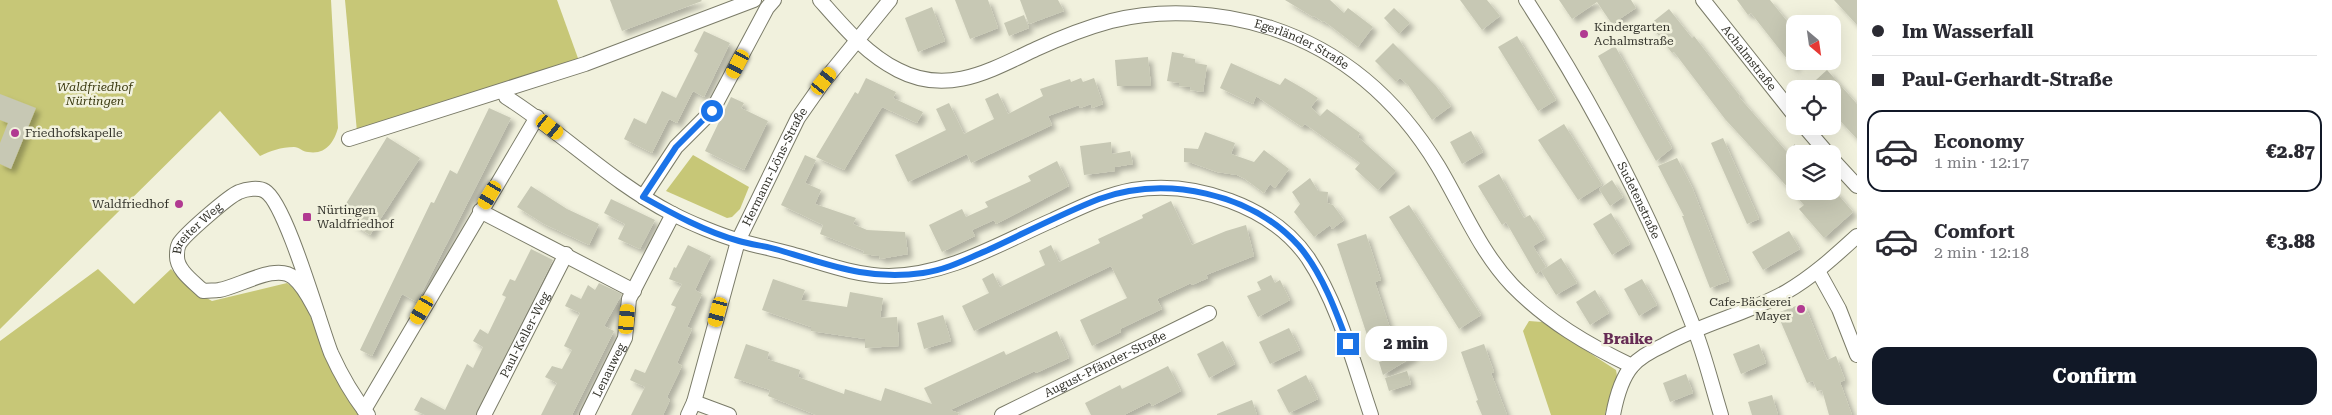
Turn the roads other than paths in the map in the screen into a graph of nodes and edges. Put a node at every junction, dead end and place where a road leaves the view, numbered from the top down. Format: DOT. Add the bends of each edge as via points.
graph roads {
  1 [pos="754,0"];
  2 [pos="774,0"];
  3 [pos="820,0"];
  4 [pos="890,0"];
  5 [pos="1526,0"];
  6 [pos="1703,0"];
  7 [pos="856,41"];
  8 [pos="506,97"];
  9 [pos="1786,105"];
  10 [pos="537,117"];
  11 [pos="1812,135"];
  12 [pos="349,139"];
  13 [pos="1820,145"];
  14 [pos="1841,169"];
  15 [pos="1857,186"];
  16 [pos="643,197"];
  17 [pos="480,211"];
  18 [pos="673,214"];
  19 [pos="1857,236"];
  20 [pos="738,241"];
  21 [pos="566,254"];
  22 [pos="1818,271"];
  23 [pos="634,291"];
  24 [pos="1209,313"];
  25 [pos="318,314"];
  26 [pos="1695,329"];
  27 [pos="1857,355"];
  28 [pos="1632,366"];
  29 [pos="691,409"];
  30 [pos="366,412"];
  31 [pos="484,415"];
  32 [pos="587,415"];
  33 [pos="729,415"];
  34 [pos="1002,415"];
  35 [pos="1371,415"];
  36 [pos="1613,415"];
  37 [pos="1721,415"];
  1 -- 12 [label="street" via="585,64"];
  2 -- 16 [label="street" via="712,111 676,147"];
  3 -- 7 [label="street, Egerländer Straße"];
  4 -- 7 [label="street, Hermann-Löns-Straße"];
  5 -- 26 [label="street, Sudetenstraße" via="1564,58 1612,144 1658,240"];
  6 -- 9 [label="street, Achalmstraße"];
  7 -- 20 [label="street, Hermann-Löns-Straße" via="798,118"];
  7 -- 28 [label="street, Egerländer Straße" via="898,71 926,79 951,81 997,69 1075,32 1114,20 1196,14 1235,19 1279,32 1332,55 1379,92 1402,114 1421,140 1475,234 1512,284 1573,336"];
  8 -- 10 [label="street"];
  10 -- 16 [label="street"];
  10 -- 17 [label="street"];
  11 -- 13 [label="street"];
  14 -- 15 [label="street"];
  16 -- 18 [label="street"];
  17 -- 21 [label="street"];
  17 -- 30 [label="street"];
  18 -- 20 [label="street"];
  18 -- 23 [label="street, Lenauweg"];
  19 -- 22 [label="street"];
  20 -- 29 [label="street, Hermann-Löns-Straße"];
  20 -- 35 [label="street" via="855,273 888,276 924,273 954,266 1100,199 1134,190 1180,188 1210,194 1264,218 1290,237 1309,259 1336,309"];
  21 -- 23 [label="street"];
  21 -- 31 [label="street, Paul-Keller-Weg"];
  22 -- 26 [label="street" via="1760,305"];
  22 -- 27 [label="street" via="1839,309"];
  23 -- 32 [label="street, Lenauweg" via="628,300 625,338"];
  24 -- 34 [label="street, August-Pfänder-Straße"];
  25 -- 25 [label="street, Breiter Weg" via="286,225 275,202 265,191 240,191 226,198 180,243 176,257 188,278 203,291 220,290 284,272 300,284"];
  25 -- 30 [label="street, Breiter Weg" via="346,383"];
  26 -- 28 [label="street" via="1649,352"];
  26 -- 37 [label="street, Sudetenstraße"];
  28 -- 36 [label="street" via="1616,400"];
  29 -- 33 [label="street"];
}
